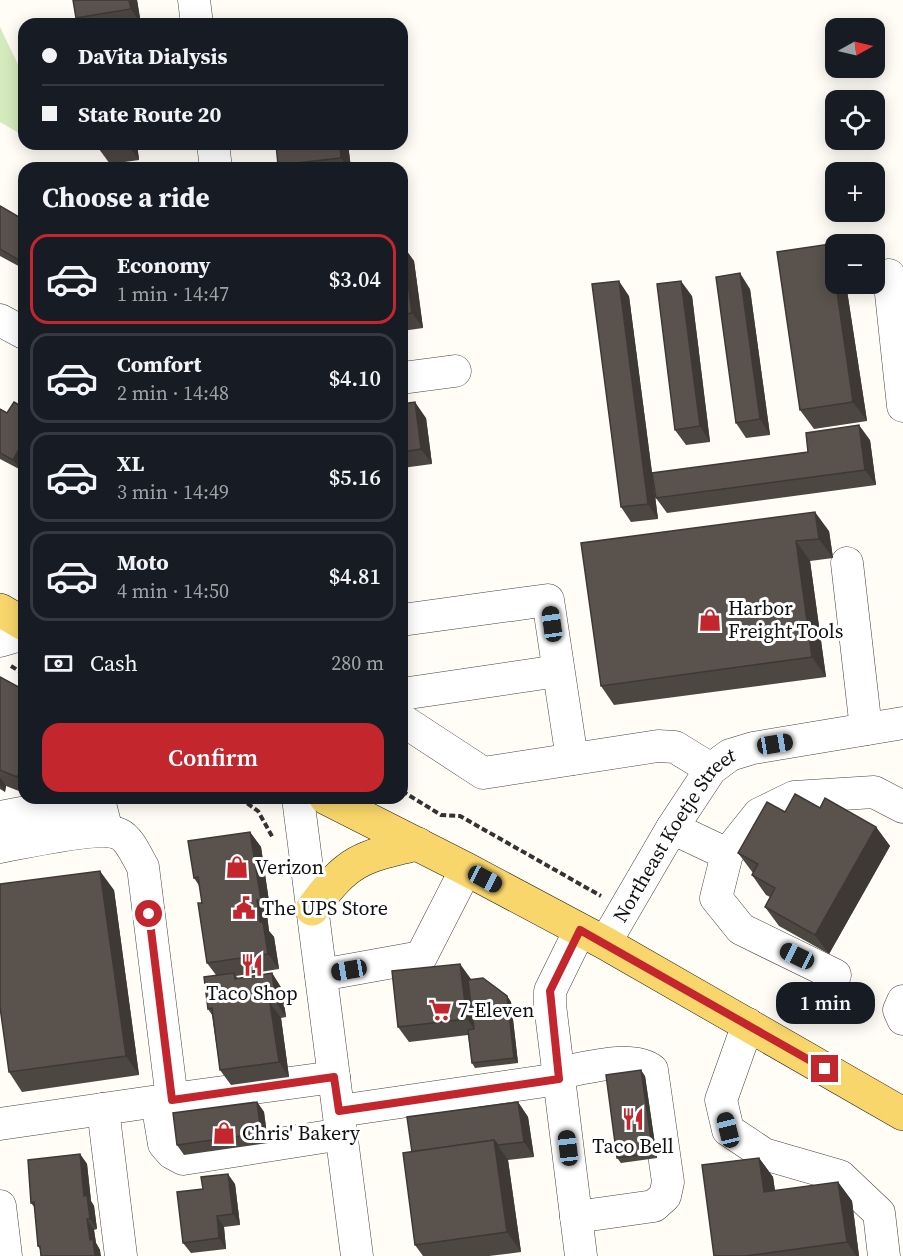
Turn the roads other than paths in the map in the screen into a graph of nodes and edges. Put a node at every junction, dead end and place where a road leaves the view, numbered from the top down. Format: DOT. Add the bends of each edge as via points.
graph roads {
  1 [pos="194,0"];
  2 [pos="196,18"];
  3 [pos="889,275"];
  4 [pos="0,320"];
  5 [pos="18,330"];
  6 [pos="455,371"];
  7 [pos="408,377"];
  8 [pos="903,406"];
  9 [pos="847,563"];
  10 [pos="0,610"];
  11 [pos="408,619"];
  12 [pos="18,620"];
  13 [pos="18,636"];
  14 [pos="0,641"];
  15 [pos="558,671"];
  16 [pos="408,693"];
  17 [pos="903,723"];
  18 [pos="408,724"];
  19 [pos="866,729"];
  20 [pos="573,759"];
  21 [pos="711,769"];
  22 [pos="68,804"];
  23 [pos="95,804"];
  24 [pos="299,804"];
  25 [pos="338,804"];
  26 [pos="903,807"];
  27 [pos="0,817"];
  28 [pos="672,828"];
  29 [pos="107,831"];
  30 [pos="418,844"];
  31 [pos="0,847"];
  32 [pos="727,854"];
  33 [pos="466,869"];
  34 [pos="312,909"];
  35 [pos="593,937"];
  36 [pos="321,975"];
  37 [pos="835,975"];
  38 [pos="903,1001"];
  39 [pos="903,1019"];
  40 [pos="748,1024"];
  41 [pos="559,1076"];
  42 [pos="334,1077"];
  43 [pos="165,1101"];
  44 [pos="103,1109"];
  45 [pos="903,1114"];
  46 [pos="340,1123"];
  47 [pos="0,1124"];
  48 [pos="0,1206"];
  49 [pos="576,1216"];
  50 [pos="6,1256"];
  51 [pos="121,1256"];
  52 [pos="357,1256"];
  53 [pos="581,1256"];
  54 [pos="884,1256"];
  1 -- 2 [label="street"];
  3 -- 8 [label="street"];
  4 -- 5 [label="street"];
  6 -- 7 [label="street"];
  9 -- 19 [label="street"];
  10 -- 12 [label="main road"];
  11 -- 15 [label="street" via="548,600"];
  13 -- 14 [label="street"];
  15 -- 16 [label="street"];
  15 -- 20 [label="street"];
  17 -- 19 [label="street, Northeast Koetje Street"];
  18 -- 20 [label="street" via="483,773"];
  19 -- 21 [label="street, Northeast Koetje Street" via="753,748 730,755"];
  20 -- 21 [label="street" via="675,747"];
  21 -- 28 [label="street, Northeast Koetje Street"];
  22 -- 27 [label="street"];
  23 -- 29 [label="street" via="101,808"];
  24 -- 34 [label="street"];
  25 -- 30 [label="main road"];
  26 -- 32 [label="street" via="874,792 794,797 759,814"];
  28 -- 32 [label="street"];
  28 -- 35 [label="street, Northeast Koetje Street"];
  29 -- 31 [label="street"];
  29 -- 43 [label="street" via="119,834 143,867"];
  30 -- 33 [label="main road"];
  30 -- 34 [label="main road" via="365,857 347,867"];
  32 -- 37 [label="street" via="716,898 741,929"];
  33 -- 35 [label="main road"];
  33 -- 36 [label="street" via="421,957"];
  34 -- 36 [label="street"];
  35 -- 40 [label="main road"];
  35 -- 41 [label="street, Northeast Koetje Street" via="550,991"];
  36 -- 42 [label="street"];
  38 -- 39 [label="street" via="899,1010"];
  40 -- 45 [label="main road"];
  40 -- 54 [label="street" via="720,1100 728,1130 764,1154 840,1176 879,1213"];
  41 -- 46 [label="street"];
  41 -- 49 [label="street, Northeast Koetje Street"];
  41 -- 49 [label="street" via="632,1062 652,1070 668,1182 665,1196 654,1206"];
  42 -- 43 [label="street"];
  42 -- 46 [label="street"];
  43 -- 44 [label="street"];
  43 -- 46 [label="street" via="164,1144 183,1159"];
  44 -- 47 [label="street"];
  44 -- 51 [label="street"];
  46 -- 52 [label="street"];
  48 -- 50 [label="street"];
  49 -- 53 [label="street, Northeast Koetje Street"];
}
